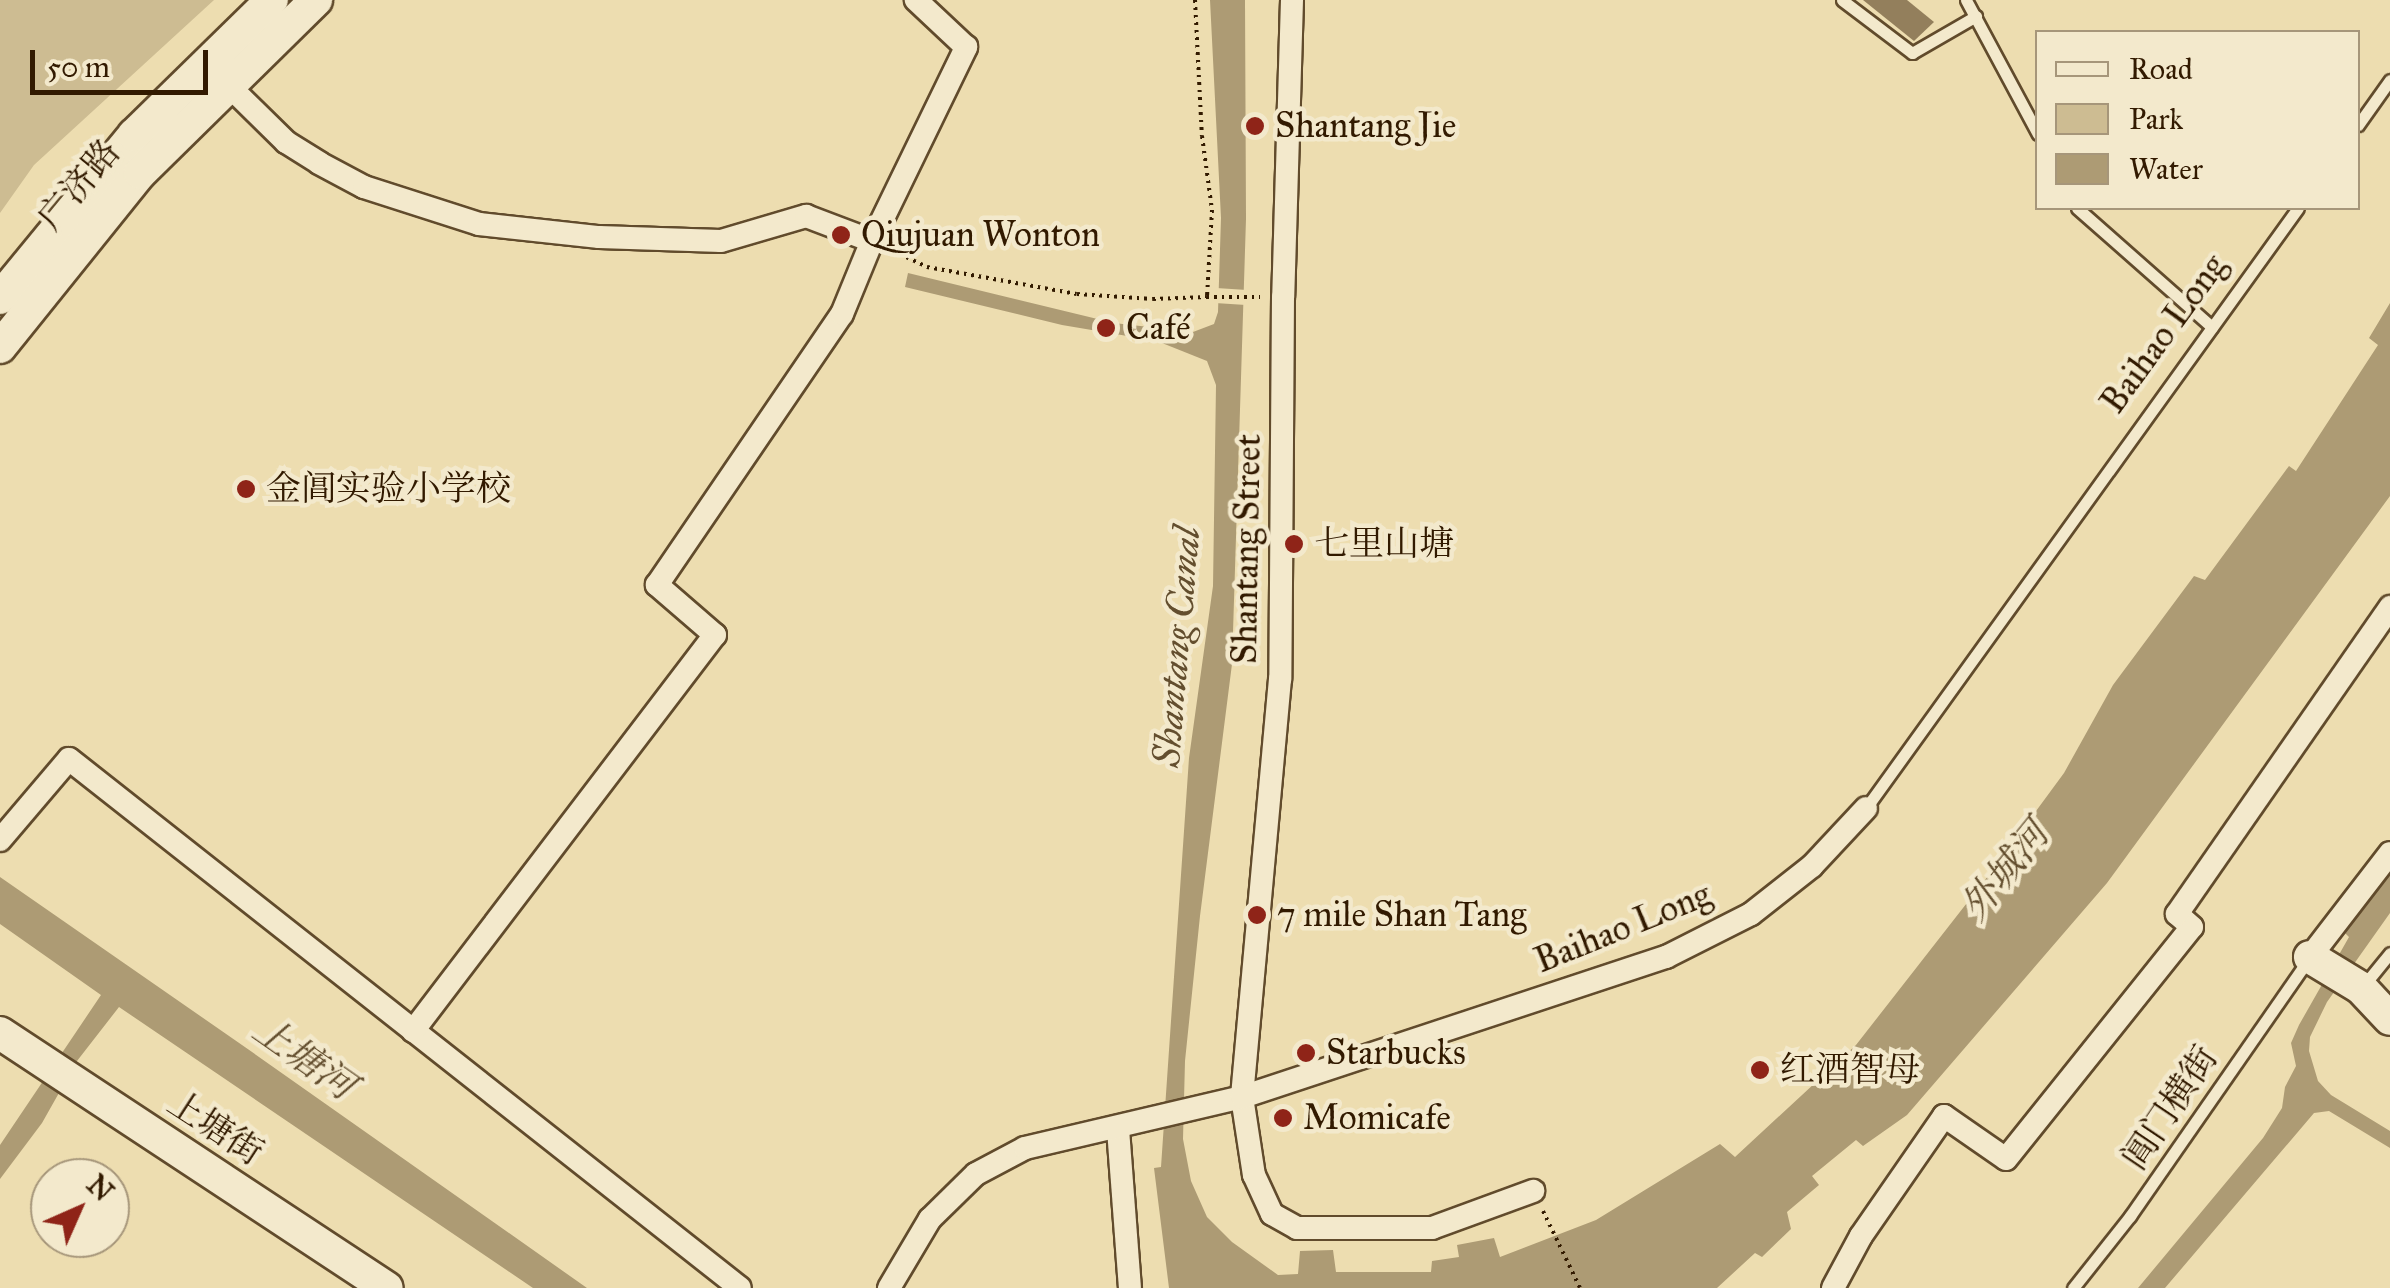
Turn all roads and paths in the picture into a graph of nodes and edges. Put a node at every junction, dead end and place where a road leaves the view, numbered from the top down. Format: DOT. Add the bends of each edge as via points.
graph roads {
  1 [pos="272,0"];
  2 [pos="316,0"];
  3 [pos="916,0"];
  4 [pos="1196,0"];
  5 [pos="1292,0"];
  6 [pos="1842,0"];
  7 [pos="1966,0"];
  8 [pos="1976,16"];
  9 [pos="2390,80"];
  10 [pos="228,84"];
  11 [pos="2360,122"];
  12 [pos="2035,128"];
  13 [pos="2079,210"];
  14 [pos="2297,210"];
  15 [pos="872,240"];
  16 [pos="1207,297"];
  17 [pos="1247,297"];
  18 [pos="0,298"];
  19 [pos="2212,327"];
  20 [pos="0,347"];
  21 [pos="2390,608"];
  22 [pos="1866,808"];
  23 [pos="0,840"];
  24 [pos="2390,853"];
  25 [pos="2390,953"];
  26 [pos="2337,973"];
  27 [pos="2390,1018"];
  28 [pos="413,1030"];
  29 [pos="0,1033"];
  30 [pos="1242,1097"];
  31 [pos="1118,1130"];
  32 [pos="1534,1192"];
  33 [pos="1546,1217"];
  34 [pos="388,1288"];
  35 [pos="740,1288"];
  36 [pos="889,1288"];
  37 [pos="1130,1288"];
  38 [pos="1580,1288"];
  39 [pos="1833,1288"];
  40 [pos="2073,1288"];
  1 -- 18 [label="main road, 广济路" via="126,144"];
  2 -- 10 [label="main road, 广济路"];
  3 -- 15 [label="street" via="966,47"];
  4 -- 16 [label="path" via="1212,210"];
  5 -- 30 [label="street, Shantang Street" via="1280,679"];
  6 -- 8 [label="lane" via="1912,54"];
  7 -- 8 [label="lane"];
  8 -- 12 [label="lane"];
  9 -- 11 [label="lane"];
  10 -- 15 [label="street" via="286,142 319,164 364,187 479,224 721,241 806,216"];
  10 -- 20 [label="main road, 广济路" via="126,189"];
  13 -- 19 [label="lane"];
  14 -- 19 [label="lane, Baihao Long"];
  15 -- 16 [label="path" via="926,266 1077,294"];
  15 -- 28 [label="street" via="842,314 658,585 715,635"];
  16 -- 17 [label="path"];
  19 -- 22 [label="lane, Baihao Long"];
  21 -- 39 [label="street" via="2177,914 2192,927 2006,1158 1944,1116"];
  22 -- 30 [label="street, Baihao Long" via="1812,866 1750,914 1666,957"];
  23 -- 28 [label="street" via="69,759"];
  24 -- 26 [label="street"];
  25 -- 26 [label="lane, 阊门横街"];
  26 -- 27 [label="main road"];
  26 -- 40 [label="lane, 阊门横街"];
  28 -- 35 [label="street"];
  29 -- 34 [label="main road, 上塘街"];
  30 -- 31 [label="street, Baihao Long"];
  30 -- 32 [label="street, Shantang Street" via="1254,1175 1272,1214 1297,1228 1432,1228"];
  31 -- 36 [label="street, Baihao Long" via="1025,1148 976,1174 930,1219"];
  31 -- 37 [label="street"];
  33 -- 38 [label="path"];
}
